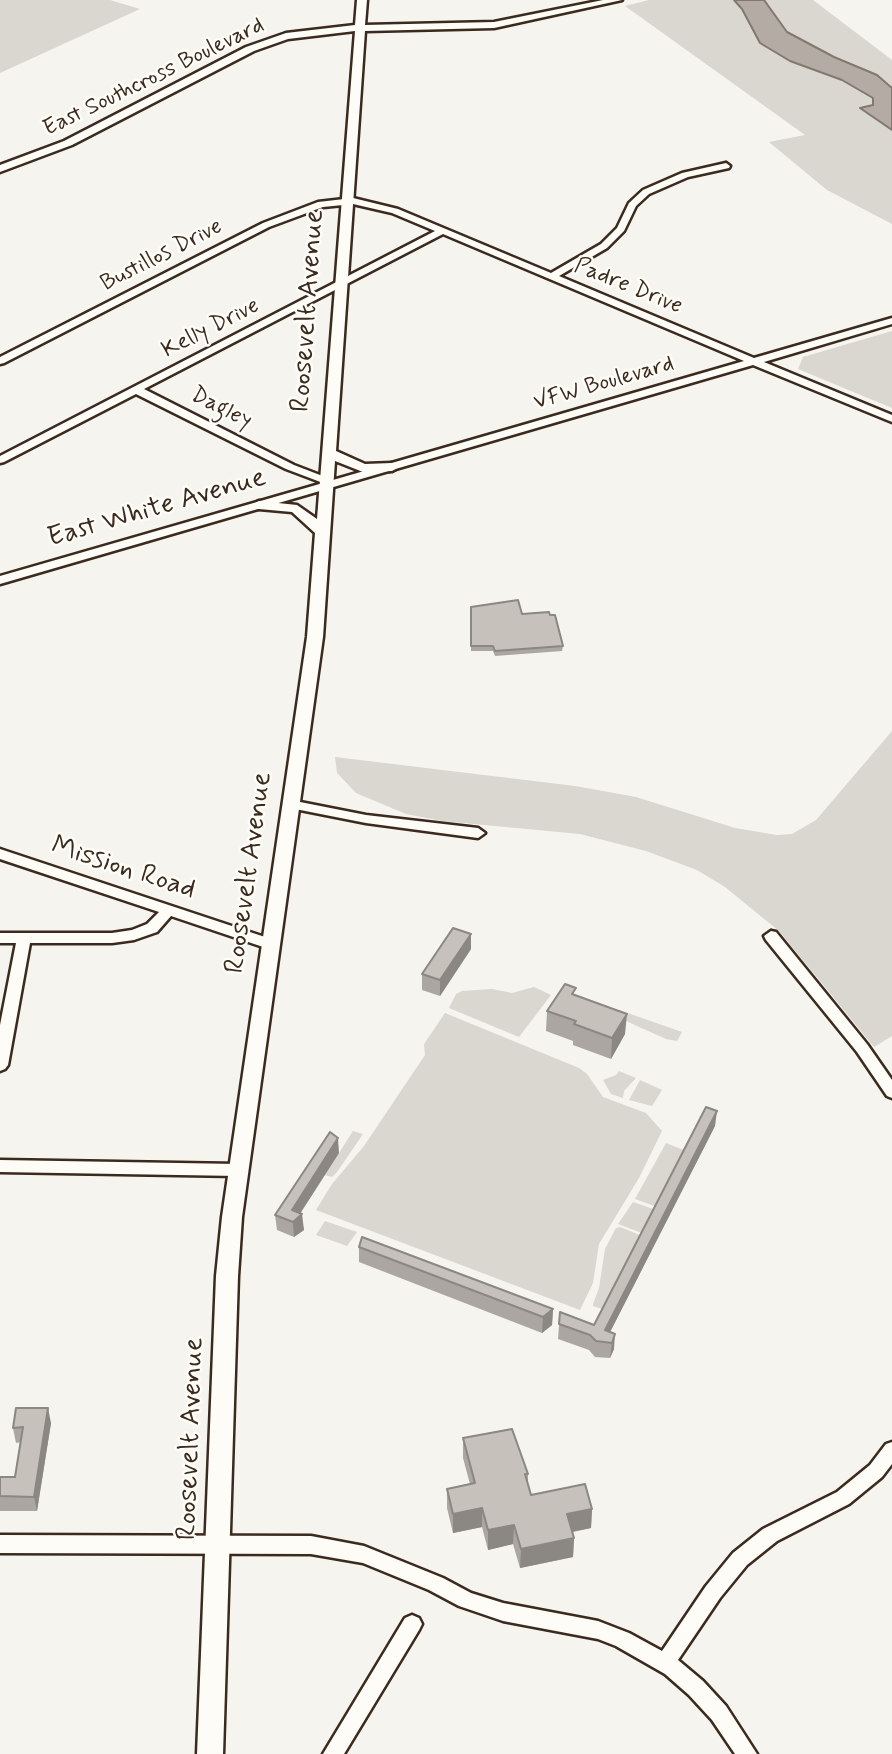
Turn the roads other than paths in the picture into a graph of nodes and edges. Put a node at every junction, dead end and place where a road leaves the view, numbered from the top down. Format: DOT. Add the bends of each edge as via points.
graph roads {
  1 [pos="362,0"];
  2 [pos="617,0"];
  3 [pos="361,27"];
  4 [pos="726,166"];
  5 [pos="0,169"];
  6 [pos="347,201"];
  7 [pos="440,232"];
  8 [pos="551,277"];
  9 [pos="340,284"];
  10 [pos="892,321"];
  11 [pos="0,361"];
  12 [pos="755,363"];
  13 [pos="135,389"];
  14 [pos="892,419"];
  15 [pos="330,454"];
  16 [pos="0,460"];
  17 [pos="392,467"];
  18 [pos="328,483"];
  19 [pos="259,505"];
  20 [pos="324,533"];
  21 [pos="0,580"];
  22 [pos="290,804"];
  23 [pos="478,833"];
  24 [pos="0,854"];
  25 [pos="169,910"];
  26 [pos="771,936"];
  27 [pos="0,937"];
  28 [pos="24,938"];
  29 [pos="270,944"];
  30 [pos="5,1015"];
  31 [pos="0,1065"];
  32 [pos="892,1092"];
  33 [pos="0,1166"];
  34 [pos="238,1170"];
  35 [pos="892,1450"];
  36 [pos="0,1544"];
  37 [pos="218,1545"];
  38 [pos="412,1624"];
  39 [pos="665,1663"];
  40 [pos="210,1754"];
  41 [pos="333,1754"];
  42 [pos="747,1754"];
  1 -- 3 [label="main road, Roosevelt Avenue"];
  2 -- 3 [label="main road, East Southcross Boulevard" via="494,25"];
  3 -- 5 [label="main road, East Southcross Boulevard" via="311,30 263,43 68,143"];
  3 -- 6 [label="main road, Roosevelt Avenue"];
  4 -- 8 [label="street" via="685,175 646,192 632,205 611,240"];
  6 -- 7 [label="street, Padre Drive" via="383,207"];
  6 -- 9 [label="main road, Roosevelt Avenue"];
  6 -- 11 [label="street, Bustillos Drive" via="321,204 266,225"];
  7 -- 8 [label="street, Padre Drive"];
  7 -- 9 [label="street, Kelly Drive"];
  8 -- 12 [label="street, Padre Drive"];
  9 -- 13 [label="street, Kelly Drive"];
  9 -- 15 [label="main road, Roosevelt Avenue"];
  10 -- 12 [label="street, VFW Boulevard"];
  12 -- 14 [label="street, Padre Drive"];
  12 -- 17 [label="street, VFW Boulevard"];
  13 -- 16 [label="street, Kelly Drive"];
  13 -- 18 [label="street, Dagley"];
  15 -- 17 [label="main road" via="363,468"];
  15 -- 18 [label="main road, Roosevelt Avenue"];
  17 -- 18 [label="street, VFW Boulevard"];
  18 -- 19 [label="street, East White Avenue"];
  18 -- 20 [label="main road, Roosevelt Avenue"];
  19 -- 20 [label="main road" via="297,509"];
  19 -- 21 [label="street, East White Avenue"];
  20 -- 22 [label="main road, Roosevelt Avenue" via="315,637"];
  22 -- 23 [label="street"];
  22 -- 29 [label="main road, Roosevelt Avenue"];
  24 -- 25 [label="street, Mission Road"];
  25 -- 28 [label="street" via="152,928 134,935"];
  25 -- 29 [label="street, Mission Road"];
  26 -- 32 [label="street"];
  27 -- 28 [label="street"];
  28 -- 30 [label="street"];
  29 -- 34 [label="main road, Roosevelt Avenue"];
  30 -- 31 [label="street"];
  33 -- 34 [label="street"];
  34 -- 37 [label="main road, Roosevelt Avenue" via="227,1276"];
  35 -- 39 [label="street" via="853,1491 770,1535 740,1559"];
  36 -- 37 [label="street"];
  37 -- 39 [label="street" via="311,1545 363,1555 491,1608 598,1630"];
  37 -- 40 [label="main road, Roosevelt Avenue"];
  38 -- 41 [label="street"];
  39 -- 42 [label="street" via="709,1700"];
}
